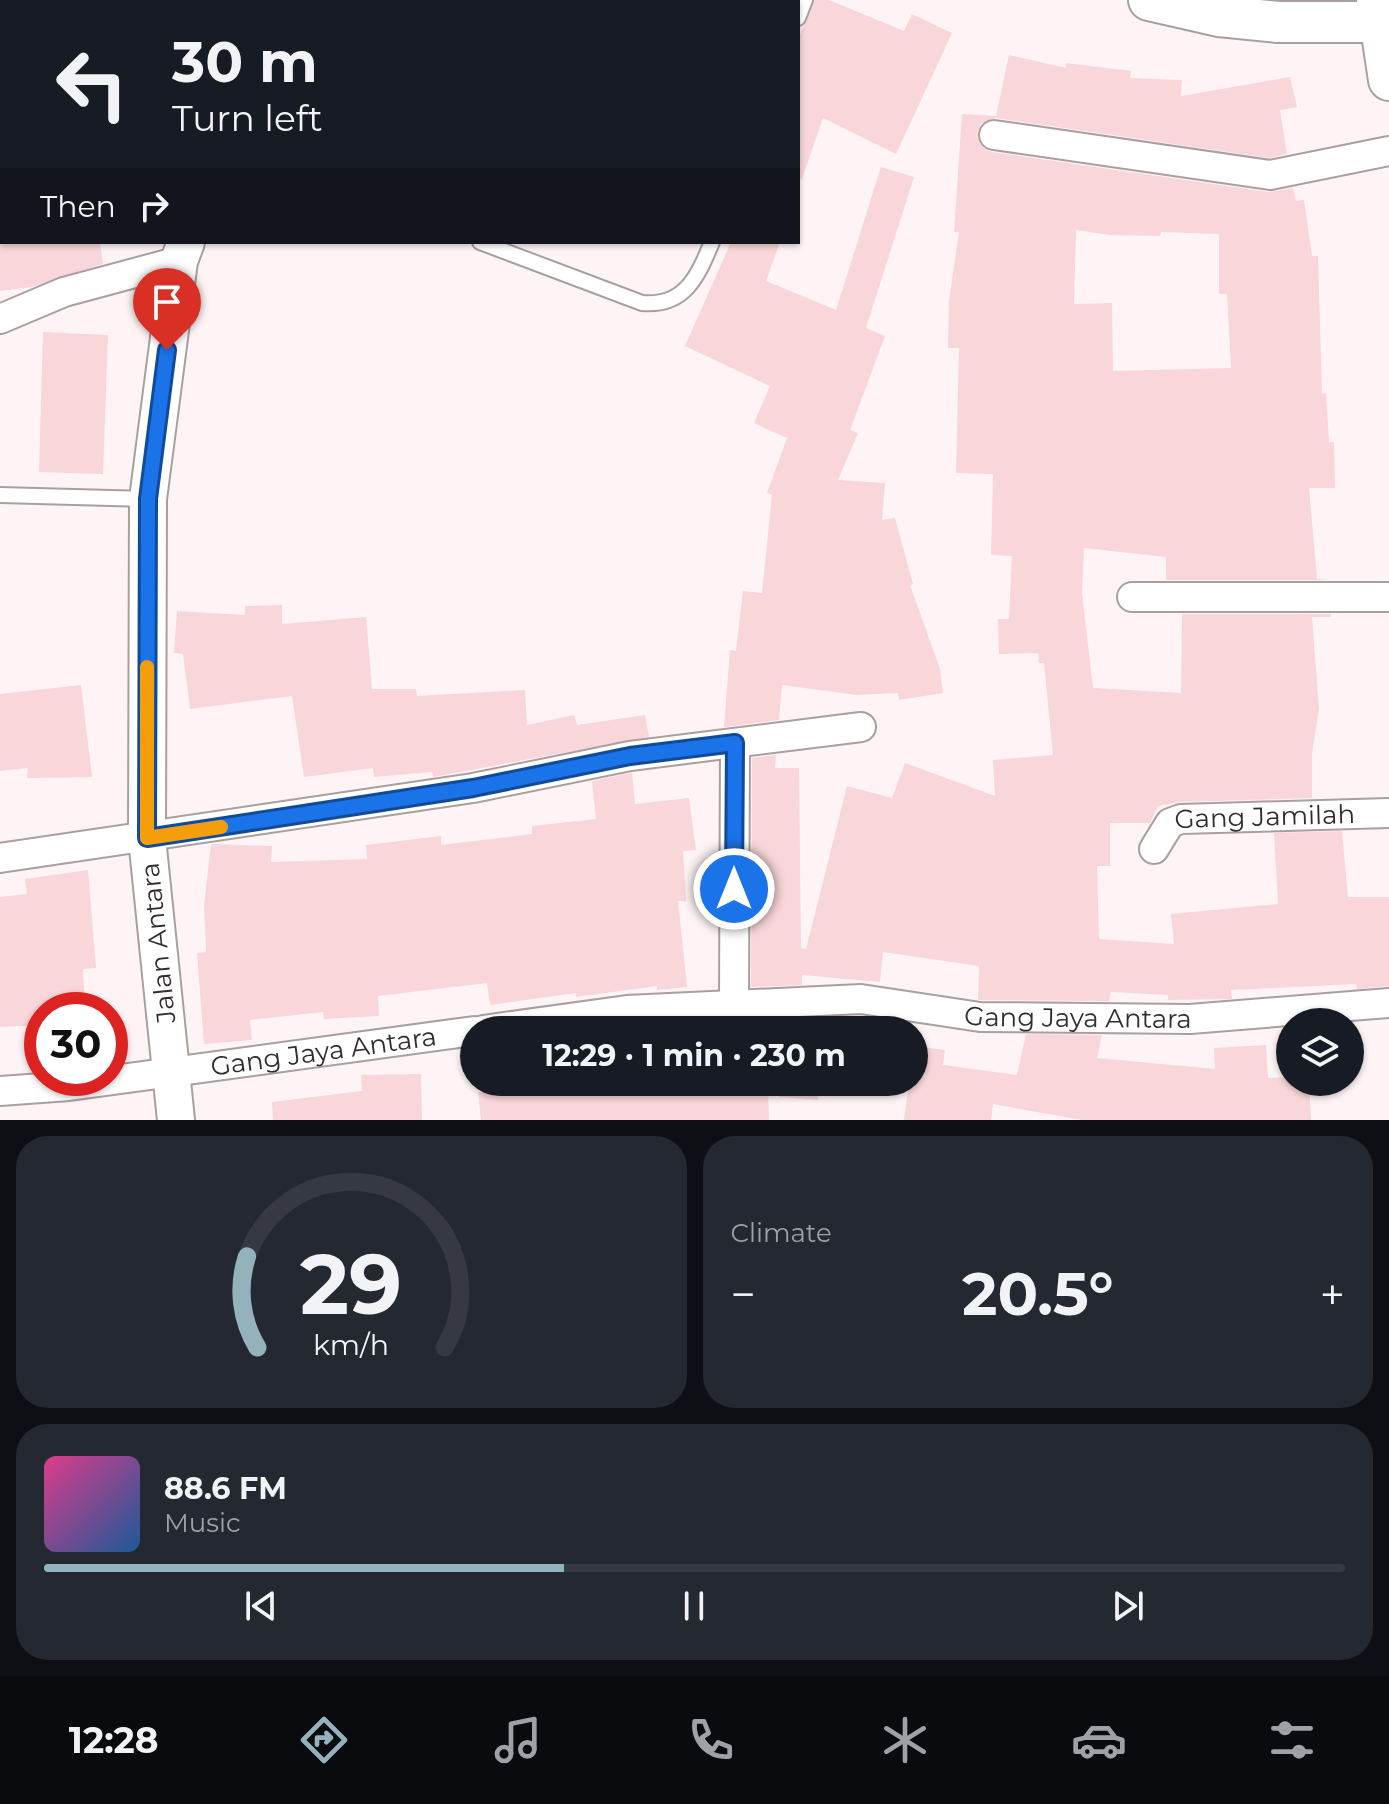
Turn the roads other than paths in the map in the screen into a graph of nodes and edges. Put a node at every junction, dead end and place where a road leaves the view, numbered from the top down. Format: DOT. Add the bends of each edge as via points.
graph roads {
  1 [pos="1149,0"];
  2 [pos="1383,15"];
  3 [pos="1389,80"];
  4 [pos="994,135"];
  5 [pos="1389,151"];
  6 [pos="485,244"];
  7 [pos="711,244"];
  8 [pos="183,251"];
  9 [pos="0,319"];
  10 [pos="0,495"];
  11 [pos="148,499"];
  12 [pos="1132,597"];
  13 [pos="1389,597"];
  14 [pos="861,727"];
  15 [pos="735,743"];
  16 [pos="1389,813"];
  17 [pos="147,838"];
  18 [pos="1154,849"];
  19 [pos="0,858"];
  20 [pos="1389,1003"];
  21 [pos="734,1005"];
  22 [pos="584,1016"];
  23 [pos="460,1033"];
  24 [pos="174,1072"];
  25 [pos="0,1091"];
  26 [pos="176,1120"];
  1 -- 2 [label="main road" via="1219,16 1278,22"];
  2 -- 3 [label="main road"];
  4 -- 5 [label="street" via="1270,175"];
  6 -- 7 [label="lane" via="642,303 657,304 693,285"];
  8 -- 9 [label="street"];
  8 -- 11 [label="street, Jalan Antara"];
  10 -- 11 [label="lane"];
  11 -- 17 [label="street, Jalan Antara"];
  12 -- 13 [label="street"];
  14 -- 15 [label="street"];
  15 -- 17 [label="street"];
  15 -- 21 [label="street"];
  16 -- 18 [label="street, Gang Jamilah" via="1181,819 1170,823"];
  17 -- 19 [label="street"];
  17 -- 24 [label="street, Jalan Antara"];
  20 -- 21 [label="street, Gang Jaya Antara" via="1190,1019 980,1017 861,999"];
  21 -- 22 [label="street, Gang Jaya Antara"];
  23 -- 24 [label="street, Gang Jaya Antara"];
  24 -- 25 [label="street, Gang Jaya Antara"];
  24 -- 26 [label="street, Jalan Antara"];
}
